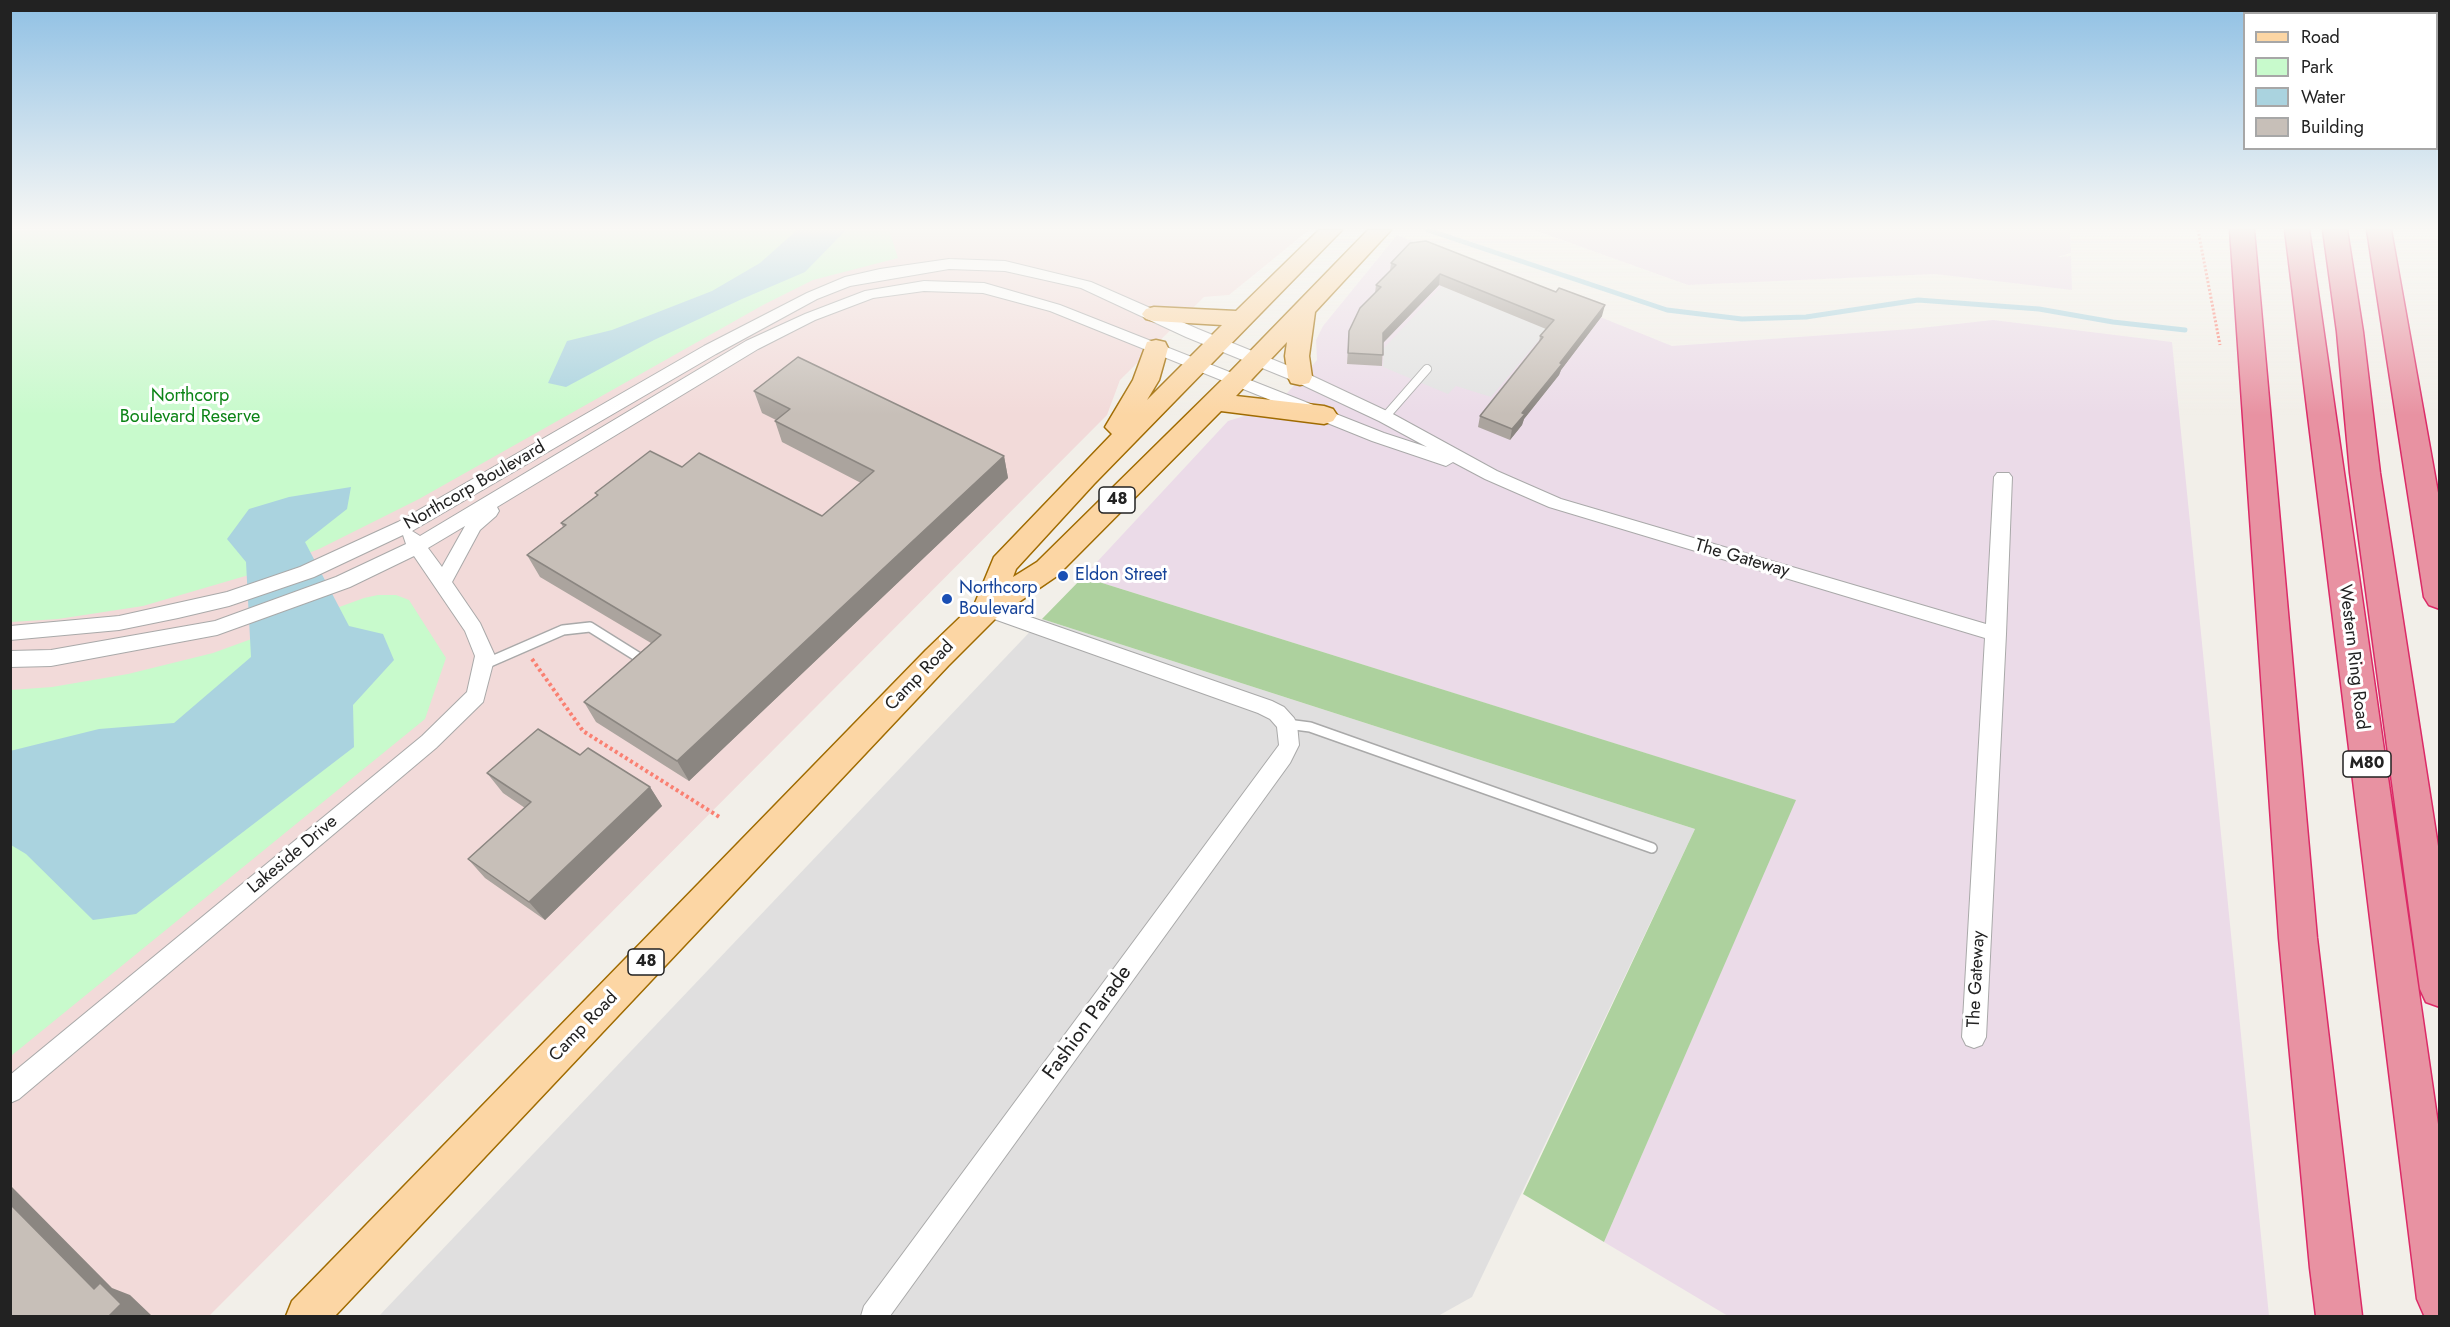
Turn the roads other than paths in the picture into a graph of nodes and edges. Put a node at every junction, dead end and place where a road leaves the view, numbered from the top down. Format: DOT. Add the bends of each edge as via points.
graph roads {
  1 [pos="823,292"];
  2 [pos="884,292"];
  3 [pos="1000,292"];
  4 [pos="1102,292"];
  5 [pos="1270,292"];
  6 [pos="1322,292"];
  7 [pos="2247,292"];
  8 [pos="2305,292"];
  9 [pos="2344,292"];
  10 [pos="2390,292"];
  11 [pos="1303,312"];
  12 [pos="1154,314"];
  13 [pos="1244,319"];
  14 [pos="1219,344"];
  15 [pos="1156,348"];
  16 [pos="1257,359"];
  17 [pos="1197,365"];
  18 [pos="1427,369"];
  19 [pos="1300,377"];
  20 [pos="1237,380"];
  21 [pos="657,381"];
  22 [pos="670,392"];
  23 [pos="1214,402"];
  24 [pos="1324,415"];
  25 [pos="1385,417"];
  26 [pos="2421,474"];
  27 [pos="1491,475"];
  28 [pos="1086,477"];
  29 [pos="2003,477"];
  30 [pos="521,483"];
  31 [pos="2439,500"];
  32 [pos="404,527"];
  33 [pos="418,546"];
  34 [pos="442,583"];
  35 [pos="2439,597"];
  36 [pos="987,609"];
  37 [pos="10,633"];
  38 [pos="1996,634"];
  39 [pos="638,657"];
  40 [pos="10,659"];
  41 [pos="483,666"];
  42 [pos="1287,724"];
  43 [pos="1652,848"];
  44 [pos="2439,989"];
  45 [pos="1974,1037"];
  46 [pos="10,1091"];
  47 [pos="2439,1299"];
  48 [pos="307,1317"];
  49 [pos="874,1317"];
  50 [pos="2339,1317"];
  1 -- 21 [label="street, Northcorp Boulevard" via="767,318"];
  2 -- 22 [label="street, Northcorp Boulevard" via="810,317"];
  3 -- 15 [label="street, Northcorp Boulevard"];
  4 -- 12 [label="street, Northcorp Boulevard"];
  5 -- 13 [label="main road, Camp Road / 48"];
  6 -- 11 [label="main road, Camp Road / 48"];
  7 -- 50 [label="highway" via="2298,938"];
  8 -- 47 [label="highway, Western Ring Road / M80"];
  9 -- 44 [label="highway, Western Ring Road / M80" via="2365,473"];
  10 -- 26 [label="highway"];
  11 -- 16 [label="main road, Camp Road / 48"];
  11 -- 19 [label="main road" via="1297,356"];
  12 -- 13 [label="main road"];
  12 -- 14 [label="street, Northcorp Boulevard"];
  13 -- 14 [label="main road, Camp Road / 48"];
  14 -- 16 [label="street, Northcorp Boulevard"];
  14 -- 17 [label="main road, Camp Road / 48"];
  15 -- 17 [label="street, Northcorp Boulevard"];
  15 -- 28 [label="main road" via="1139,395"];
  16 -- 19 [label="street, The Gateway"];
  16 -- 20 [label="main road, Camp Road / 48"];
  17 -- 20 [label="street, Northcorp Boulevard"];
  17 -- 28 [label="main road, Camp Road / 48"];
  18 -- 25 [label="lane"];
  19 -- 25 [label="street, The Gateway"];
  20 -- 23 [label="main road, Camp Road / 48"];
  20 -- 24 [label="street, The Gateway"];
  21 -- 22 [label="lane"];
  21 -- 32 [label="street, Northcorp Boulevard"];
  22 -- 30 [label="street, Northcorp Boulevard"];
  23 -- 24 [label="main road"];
  23 -- 36 [label="main road, Camp Road / 48" via="1047,569"];
  24 -- 27 [label="street, The Gateway"];
  25 -- 27 [label="street, The Gateway"];
  26 -- 31 [label="highway"];
  26 -- 35 [label="highway"];
  27 -- 38 [label="street, The Gateway" via="1578,511"];
  28 -- 36 [label="main road, Camp Road / 48" via="1004,564"];
  29 -- 38 [label="street, The Gateway"];
  30 -- 33 [label="street, Northcorp Boulevard"];
  30 -- 34 [label="street" via="474,526"];
  32 -- 33 [label="street, Lakeside Drive"];
  32 -- 37 [label="street, Northcorp Boulevard" via="339,559 229,599 119,622"];
  33 -- 34 [label="street, Lakeside Drive"];
  33 -- 40 [label="street, Northcorp Boulevard" via="343,582 217,628 51,658"];
  34 -- 41 [label="street, Lakeside Drive" via="473,628 485,656"];
  36 -- 42 [label="street" via="1265,707"];
  36 -- 48 [label="main road, Camp Road / 48"];
  38 -- 45 [label="street, The Gateway"];
  39 -- 41 [label="lane" via="590,627 563,630"];
  41 -- 46 [label="street, Lakeside Drive" via="476,696 429,742"];
  42 -- 43 [label="lane" via="1310,727"];
  42 -- 49 [label="street, Fashion Parade" via="1289,745 1283,757"];
}
